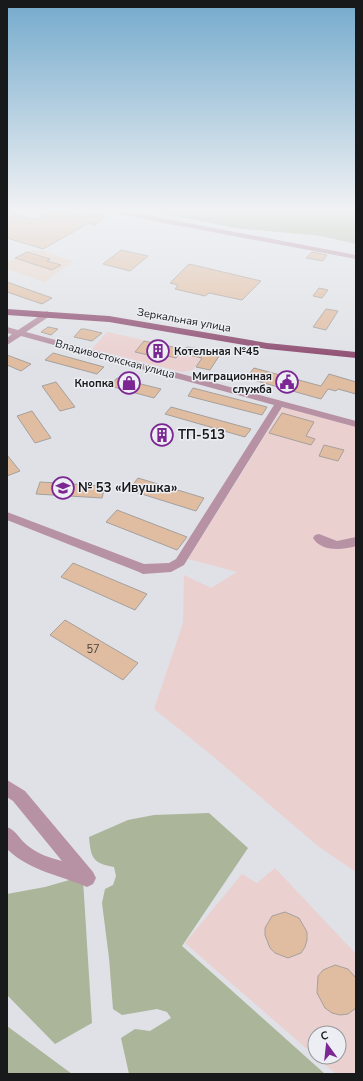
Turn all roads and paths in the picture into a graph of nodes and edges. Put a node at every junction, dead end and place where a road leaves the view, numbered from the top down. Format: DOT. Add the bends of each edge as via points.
graph roads {
  1 [pos="7,312"];
  2 [pos="47,314"];
  3 [pos="7,330"];
  4 [pos="18,334"];
  5 [pos="7,342"];
  6 [pos="356,355"];
  7 [pos="280,403"];
  8 [pos="354,425"];
  9 [pos="7,516"];
  10 [pos="319,538"];
  11 [pos="356,540"];
  12 [pos="7,788"];
  13 [pos="7,835"];
  1 -- 2 [label="main road, Зеркальная улица"];
  2 -- 4 [label="street"];
  2 -- 6 [label="main road, Зеркальная улица" via="127,322 280,348"];
  3 -- 4 [label="street, Владивостокская улица"];
  4 -- 5 [label="street"];
  4 -- 7 [label="street, Владивостокская улица"];
  7 -- 8 [label="street, Владивостокская улица"];
  7 -- 9 [label="street" via="180,562 171,567 143,569"];
  10 -- 11 [label="street" via="338,546"];
  12 -- 13 [label="street" via="19,796 87,878 30,858 12,843"];
}
